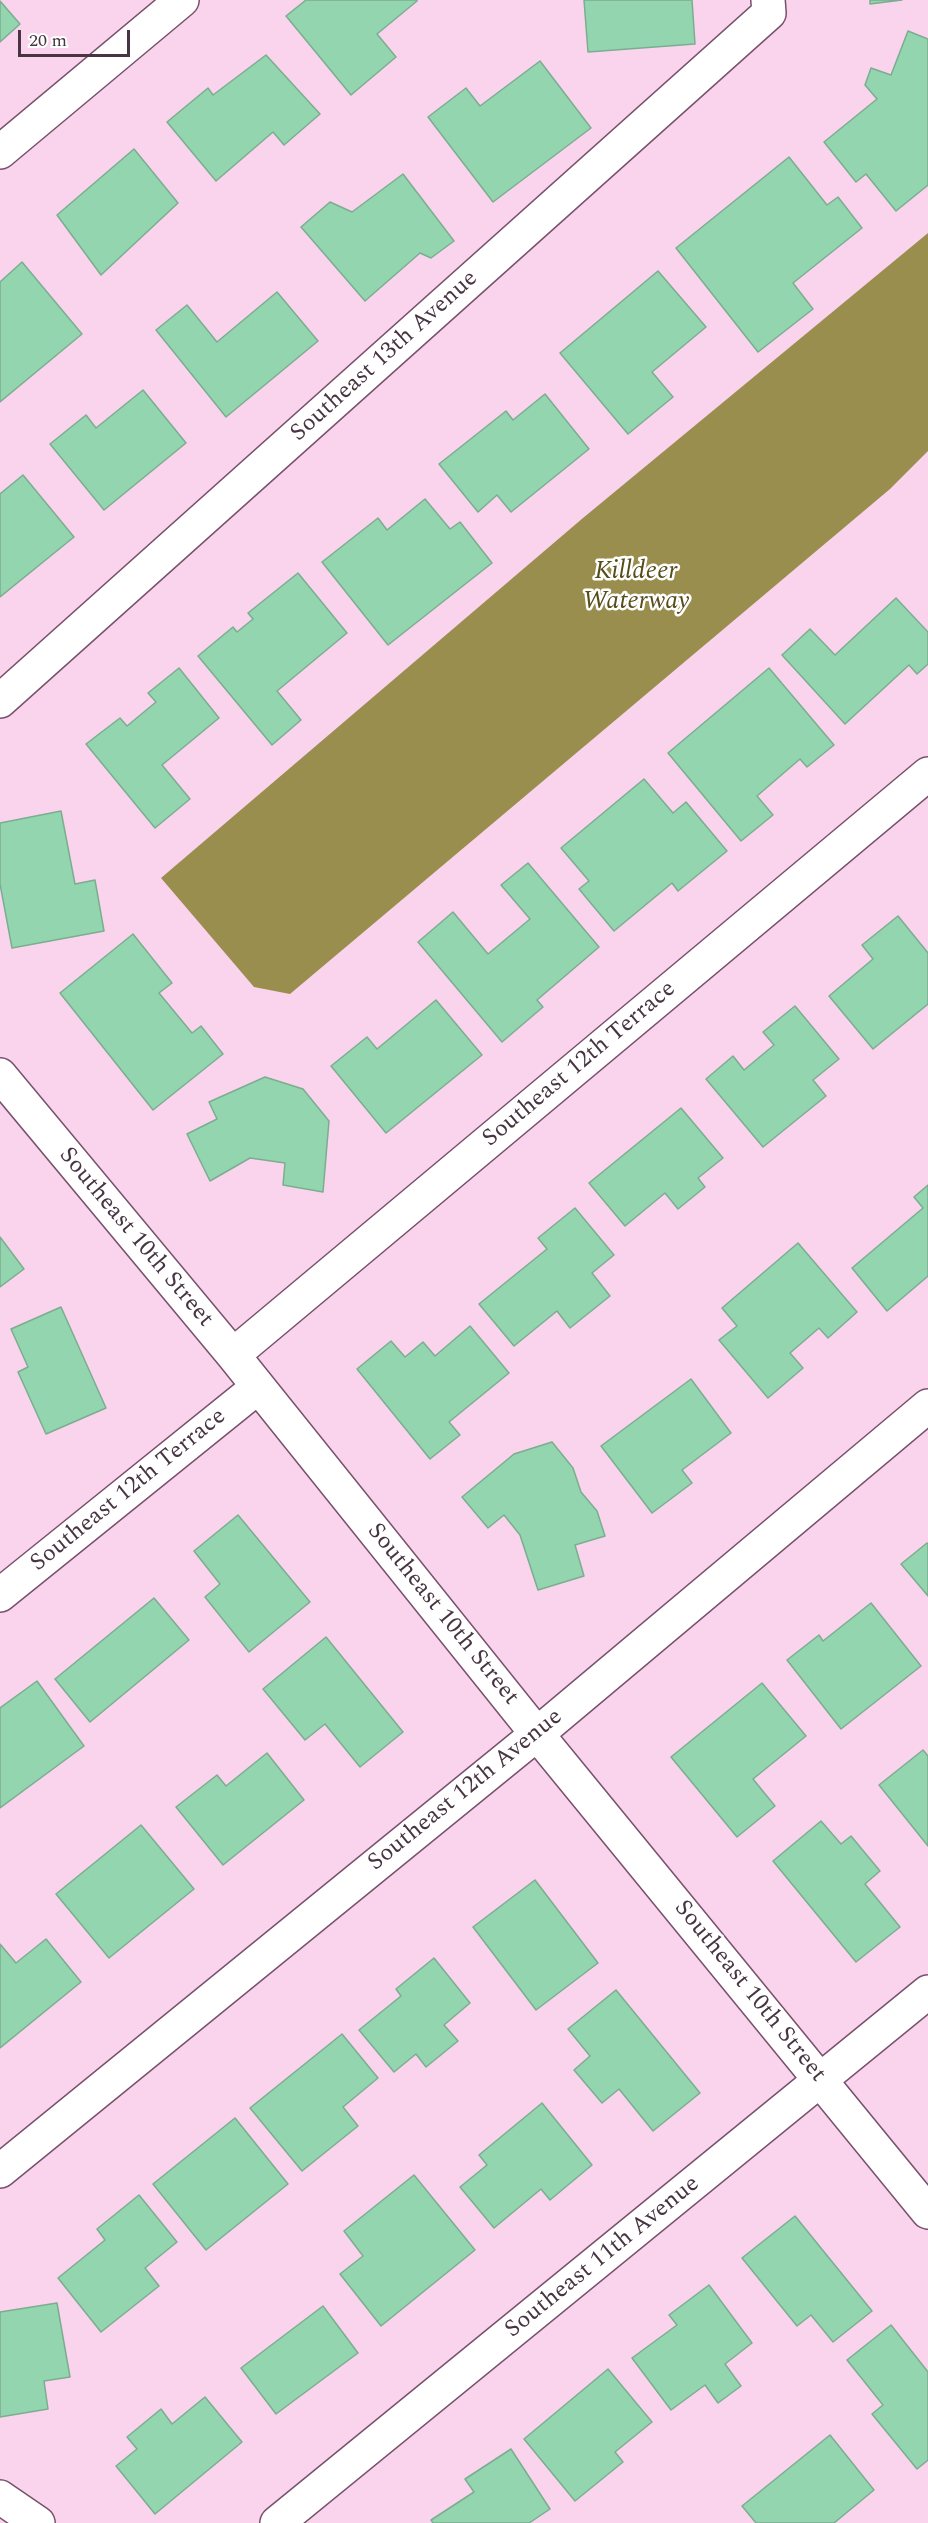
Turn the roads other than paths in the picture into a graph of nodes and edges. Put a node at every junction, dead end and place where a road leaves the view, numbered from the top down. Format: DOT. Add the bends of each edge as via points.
graph roads {
  1 [pos="182,0"];
  2 [pos="769,6"];
  3 [pos="0,152"];
  4 [pos="0,701"];
  5 [pos="928,774"];
  6 [pos="0,1075"];
  7 [pos="233,1355"];
  8 [pos="258,1387"];
  9 [pos="928,1406"];
  10 [pos="0,1595"];
  11 [pos="537,1734"];
  12 [pos="928,1992"];
  13 [pos="821,2081"];
  14 [pos="0,2171"];
  15 [pos="928,2212"];
  16 [pos="0,2497"];
  17 [pos="38,2523"];
  18 [pos="277,2523"];
  1 -- 3 [label="street"];
  2 -- 4 [label="street, Southeast 13th Avenue"];
  5 -- 7 [label="street, Southeast 12th Terrace"];
  6 -- 7 [label="street, Southeast 10th Street"];
  7 -- 8 [label="street, Southeast 10th Street"];
  8 -- 10 [label="street, Southeast 12th Terrace"];
  8 -- 11 [label="street, Southeast 10th Street"];
  9 -- 11 [label="street, Southeast 12th Avenue"];
  11 -- 13 [label="street, Southeast 10th Street"];
  11 -- 14 [label="street, Southeast 12th Avenue"];
  12 -- 13 [label="street, Southeast 11th Avenue"];
  13 -- 15 [label="street, Southeast 10th Street"];
  13 -- 18 [label="street, Southeast 11th Avenue"];
  16 -- 17 [label="street"];
}
